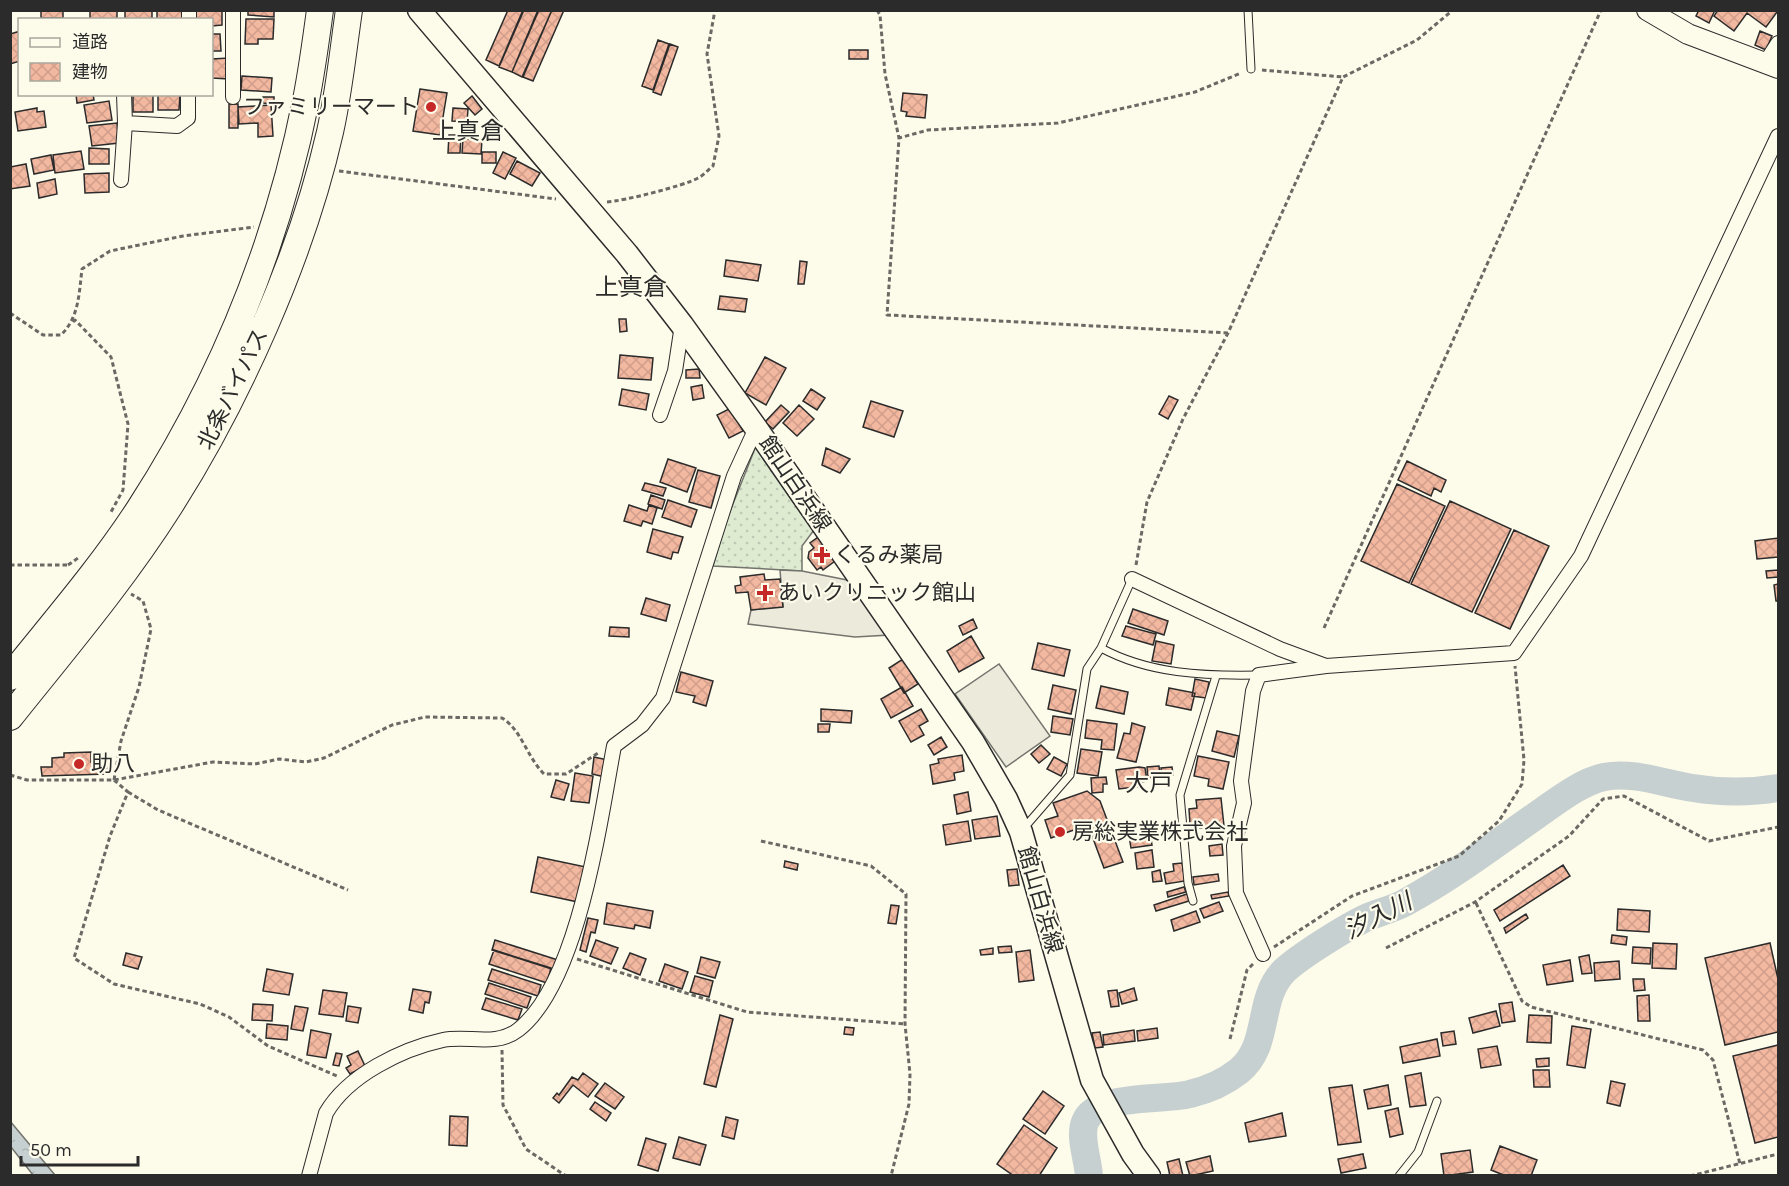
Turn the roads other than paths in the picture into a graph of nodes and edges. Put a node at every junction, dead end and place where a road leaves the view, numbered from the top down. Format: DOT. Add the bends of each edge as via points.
graph roads {
  1 [pos="233,10"];
  2 [pos="320,10"];
  3 [pos="349,10"];
  4 [pos="419,10"];
  5 [pos="1248,10"];
  6 [pos="1647,10"];
  7 [pos="1779,43"];
  8 [pos="1772,65"];
  9 [pos="1251,69"];
  10 [pos="124,96"];
  11 [pos="188,96"];
  12 [pos="233,97"];
  13 [pos="125,123"];
  14 [pos="1779,136"];
  15 [pos="121,180"];
  16 [pos="682,325"];
  17 [pos="660,415"];
  18 [pos="756,428"];
  19 [pos="1132,579"];
  20 [pos="1101,648"];
  21 [pos="1326,666"];
  22 [pos="1259,675"];
  23 [pos="1216,676"];
  24 [pos="10,677"];
  25 [pos="10,717"];
  26 [pos="1021,832"];
  27 [pos="1193,901"];
  28 [pos="1263,954"];
  29 [pos="1437,1101"];
  30 [pos="309,1176"];
  31 [pos="1149,1176"];
  32 [pos="1399,1176"];
  1 -- 12 [label="street"];
  2 -- 24 [label="highway, 北条バイパス" via="306,100 273,224 250,295 197,411 140,508 80,566"];
  3 -- 25 [label="highway, 北条バイパス" via="336,99 320,169 274,299 238,383 203,452 116,585"];
  4 -- 16 [label="main road, 館山白浜線" via="640,268"];
  5 -- 9 [label="lane"];
  6 -- 8 [label="main road" via="1688,34"];
  7 -- 8 [label="street"];
  10 -- 13 [label="street"];
  11 -- 13 [label="street" via="188,118 177,126"];
  13 -- 15 [label="street"];
  14 -- 21 [label="street" via="1581,556 1514,653"];
  16 -- 17 [label="street" via="675,371"];
  16 -- 18 [label="main road, 館山白浜線"];
  18 -- 26 [label="main road, 館山白浜線" via="973,742"];
  18 -- 30 [label="street" via="734,476 663,698 642,725 614,746 580,910 553,983 535,1014 518,1030 500,1039 444,1040 404,1053 354,1083 326,1113"];
  19 -- 20 [label="lane"];
  19 -- 21 [label="street"];
  20 -- 23 [label="lane" via="1125,661 1153,669"];
  20 -- 26 [label="lane" via="1087,669 1070,775"];
  21 -- 22 [label="street"];
  22 -- 23 [label="lane"];
  22 -- 28 [label="street" via="1253,691 1241,781 1244,803 1234,846 1236,892"];
  23 -- 27 [label="lane" via="1180,795"];
  26 -- 31 [label="main road, 館山白浜線" via="1092,1080"];
  29 -- 32 [label="lane" via="1418,1152"];
}
